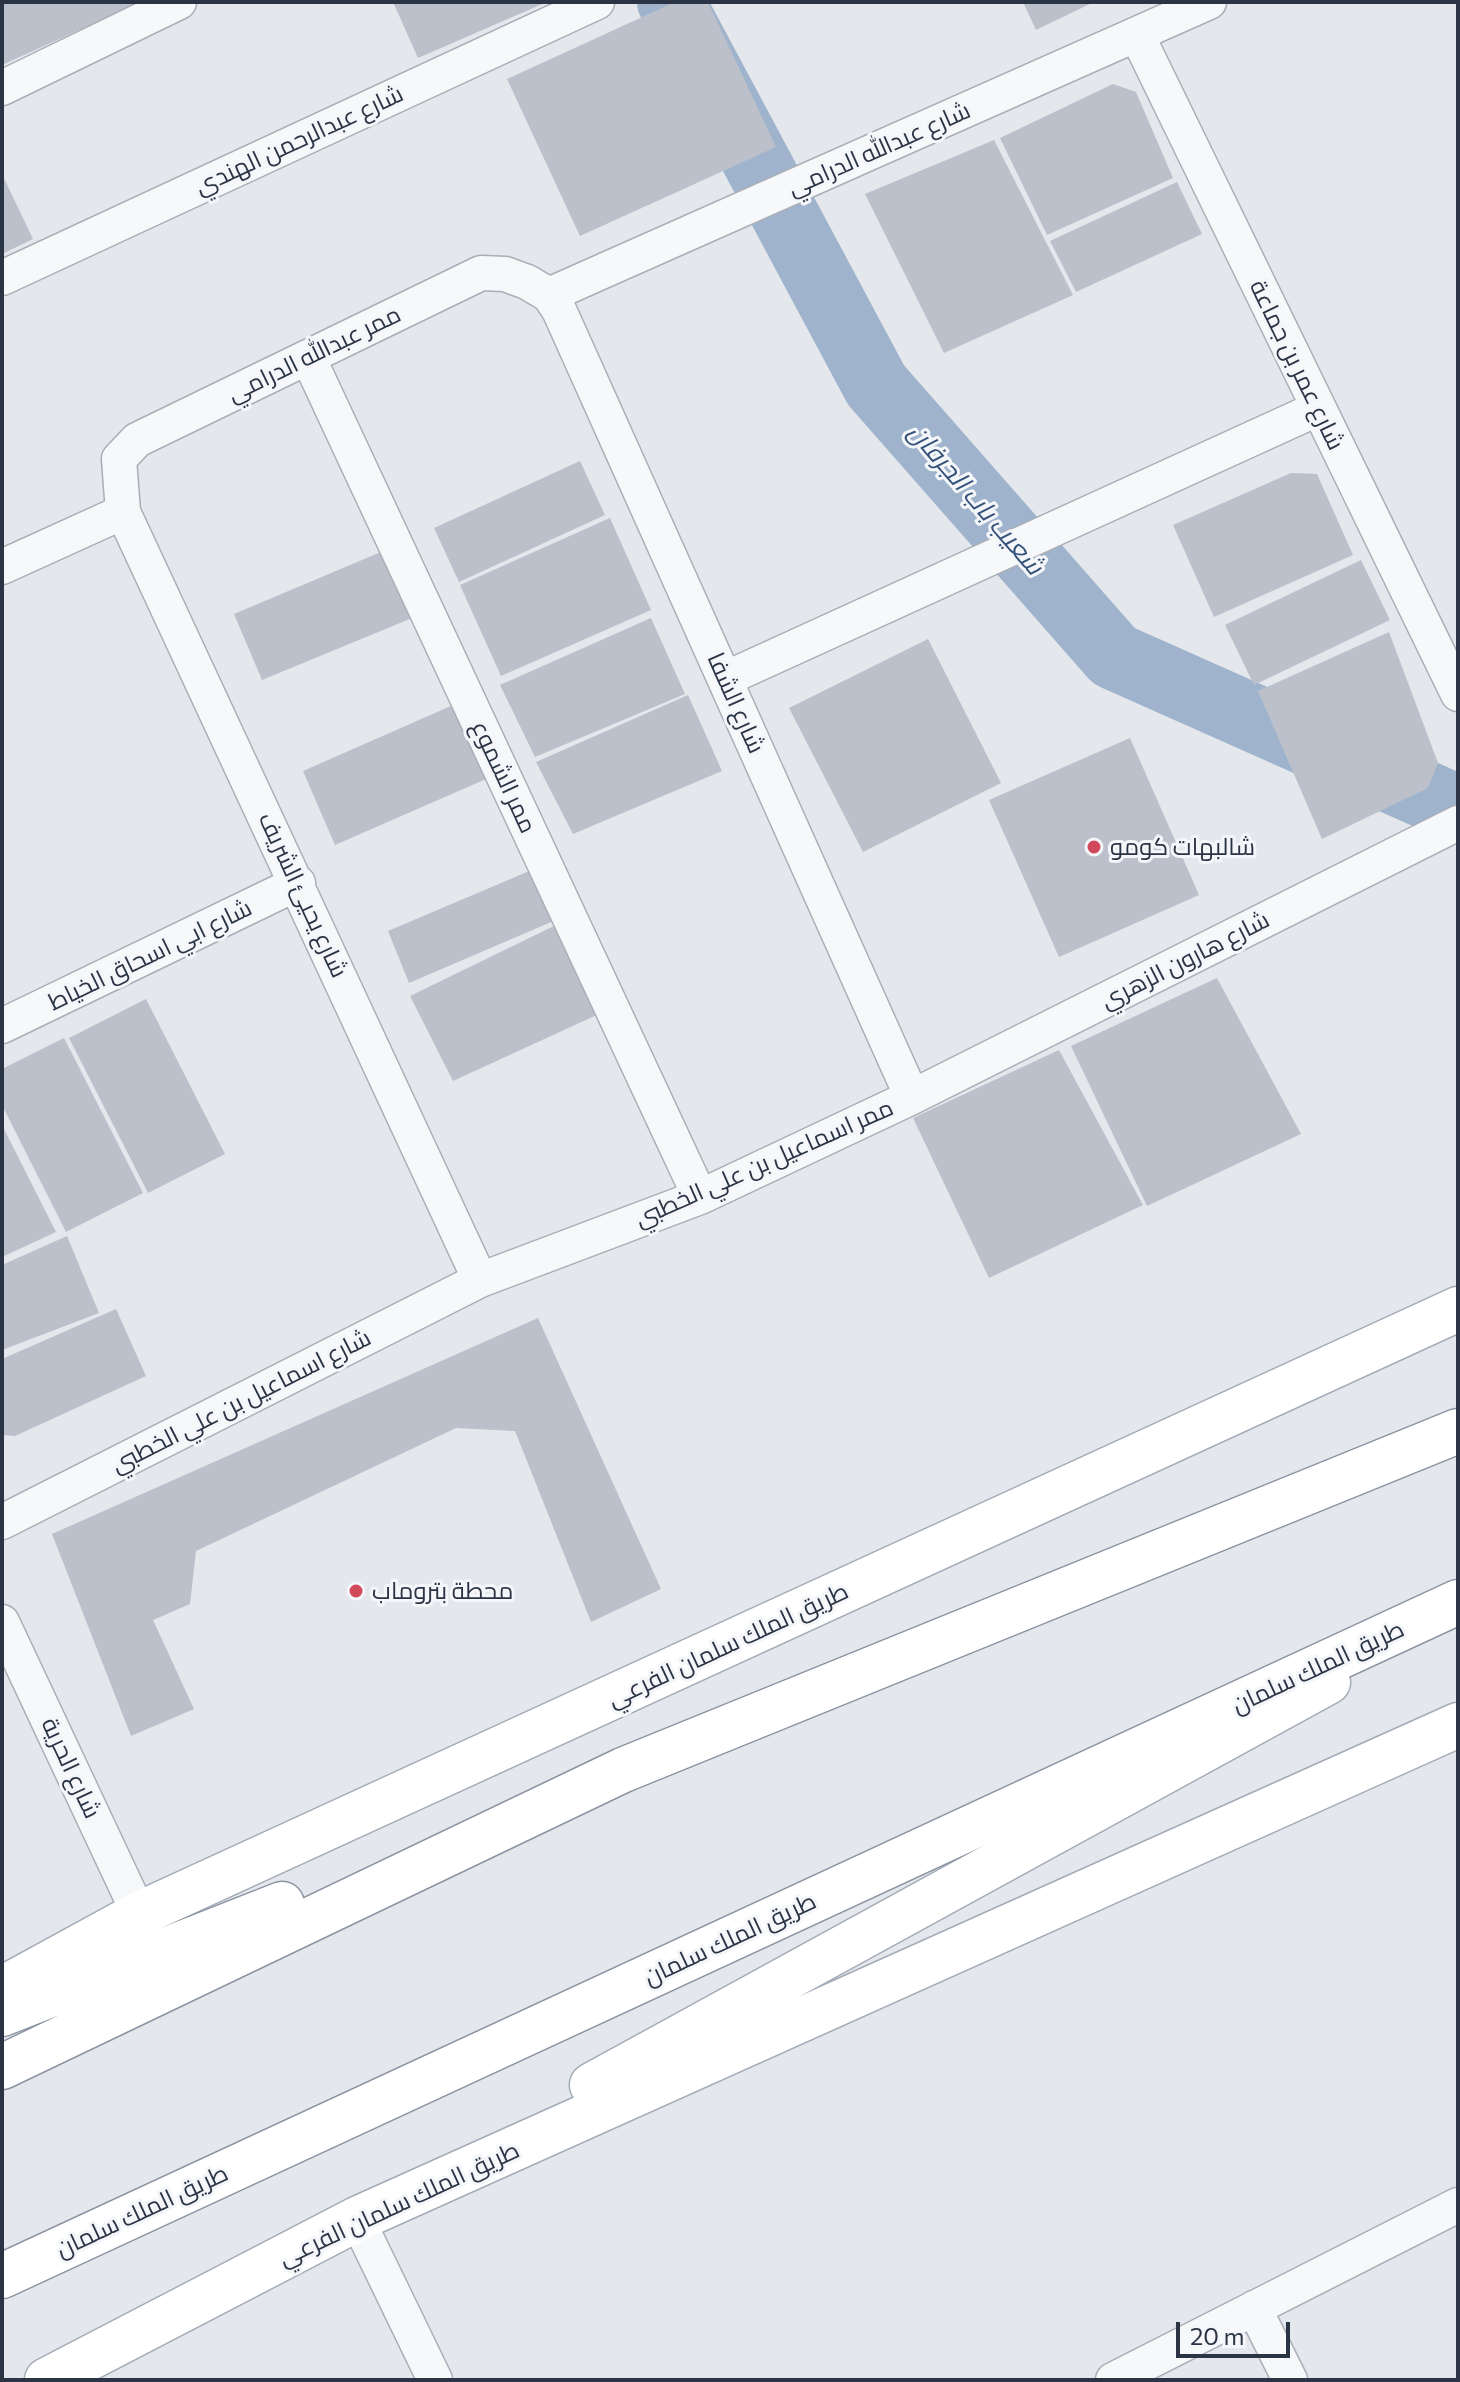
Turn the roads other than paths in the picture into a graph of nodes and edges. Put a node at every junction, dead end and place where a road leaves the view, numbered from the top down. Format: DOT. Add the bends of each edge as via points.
graph roads {
  1 [pos="179,2"];
  2 [pos="597,2"];
  3 [pos="1209,2"];
  4 [pos="1137,35"];
  5 [pos="2,88"];
  6 [pos="2,278"];
  7 [pos="554,302"];
  8 [pos="308,357"];
  9 [pos="1317,409"];
  10 [pos="123,512"];
  11 [pos="2,567"];
  12 [pos="725,679"];
  13 [pos="1458,694"];
  14 [pos="1458,823"];
  15 [pos="298,883"];
  16 [pos="2,1026"];
  17 [pos="912,1097"];
  18 [pos="700,1197"];
  19 [pos="480,1280"];
  20 [pos="1458,1309"];
  21 [pos="1458,1431"];
  22 [pos="2,1522"];
  23 [pos="1458,1602"];
  24 [pos="1458,1611"];
  25 [pos="2,1622"];
  26 [pos="1458,1725"];
  27 [pos="623,1770"];
  28 [pos="139,1914"];
  29 [pos="2,1989"];
  30 [pos="2,2014"];
  31 [pos="2,2067"];
  32 [pos="1458,2205"];
  33 [pos="357,2219"];
  34 [pos="2,2276"];
  35 [pos="1254,2308"];
  36 [pos="47,2380"];
  37 [pos="435,2380"];
  38 [pos="1113,2380"];
  39 [pos="1290,2380"];
  1 -- 5 [label="street"];
  2 -- 6 [label="street, شارع عبدالرحمن الهندي"];
  3 -- 4 [label="street, شارع عبدالله الدرامي"];
  4 -- 7 [label="street, شارع عبدالله الدرامي"];
  4 -- 9 [label="street, شارع عمر بن جماعة"];
  7 -- 8 [label="street, ممر عبدالله الدرامي" via="505,274 481,273"];
  7 -- 12 [label="street, شارع الشفا"];
  8 -- 10 [label="street, ممر عبدالله الدرامي" via="137,440 119,459"];
  8 -- 18 [label="street, ممر الشموع"];
  9 -- 12 [label="street"];
  9 -- 13 [label="street, شارع عمر بن جماعة"];
  10 -- 11 [label="street"];
  10 -- 15 [label="street, شارع يحيئ الشريف"];
  12 -- 17 [label="street, شارع الشفا"];
  14 -- 17 [label="street, شارع هارون الزهري"];
  15 -- 16 [label="street, شارع ابي اسحاق الخياط"];
  15 -- 19 [label="street, شارع يحيئ الشريف"];
  17 -- 18 [label="street, ممر اسماعيل بن علي الخطبي"];
  18 -- 19 [label="street, ممر اسماعيل بن علي الخطبي"];
  19 -- 22 [label="street, شارع اسماعيل بن علي الخطبي"];
  20 -- 28 [label="main road, طريق الملك سلمان الفرعي"];
  21 -- 27 [label="main road"];
  23 -- 34 [label="main road, طريق الملك سلمان"];
  24 -- 33 [label="main road"];
  25 -- 28 [label="street, شارع الحرية"];
  26 -- 33 [label="main road, طريق الملك سلمان الفرعي"];
  27 -- 30 [label="main road"];
  27 -- 31 [label="main road"];
  28 -- 29 [label="main road, طريق الملك سلمان الفرعي"];
  32 -- 35 [label="street"];
  33 -- 36 [label="main road, طريق الملك سلمان الفرعي"];
  33 -- 37 [label="street"];
  35 -- 38 [label="street"];
  35 -- 39 [label="street"];
}
